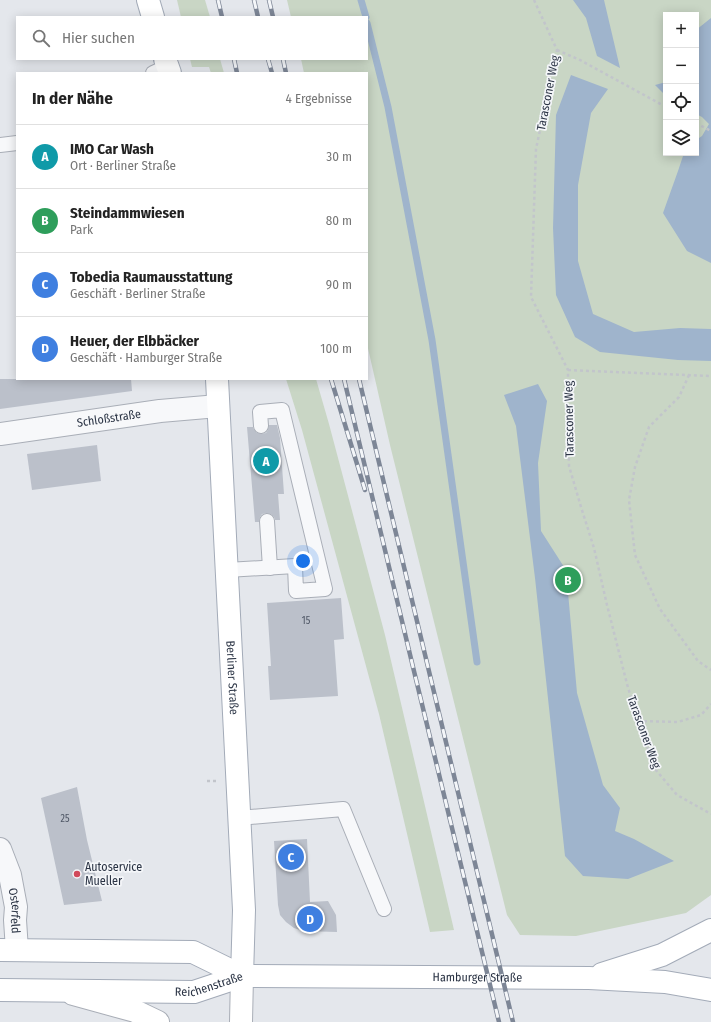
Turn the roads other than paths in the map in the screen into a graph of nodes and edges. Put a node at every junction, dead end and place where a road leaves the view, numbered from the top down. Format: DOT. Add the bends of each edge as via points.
graph roads {
  1 [pos="148,0"];
  2 [pos="153,16"];
  3 [pos="16,143"];
  4 [pos="0,145"];
  5 [pos="217,380"];
  6 [pos="218,406"];
  7 [pos="261,426"];
  8 [pos="0,434"];
  9 [pos="267,521"];
  10 [pos="270,568"];
  11 [pos="227,570"];
  12 [pos="239,818"];
  13 [pos="0,849"];
  14 [pos="384,909"];
  15 [pos="711,930"];
  16 [pos="8,950"];
  17 [pos="242,976"];
  18 [pos="589,978"];
  19 [pos="0,990"];
  20 [pos="58,990"];
  21 [pos="710,990"];
  22 [pos="158,1022"];
  23 [pos="241,1022"];
  1 -- 2 [label="main road"];
  3 -- 4 [label="lane"];
  5 -- 6 [label="main road, Berliner Straße"];
  6 -- 8 [label="street, Schloßstraße" via="160,411"];
  6 -- 11 [label="main road, Berliner Straße"];
  7 -- 10 [label="lane" via="260,412 282,410 325,589 296,591 295,566"];
  9 -- 10 [label="lane"];
  10 -- 11 [label="lane"];
  11 -- 12 [label="main road, Berliner Straße"];
  12 -- 14 [label="lane" via="343,809"];
  12 -- 17 [label="main road, Berliner Straße" via="244,910"];
  13 -- 16 [label="street, Osterfeld" via="10,875 16,907"];
  15 -- 18 [label="main road" via="662,955"];
  16 -- 17 [label="main road, Reichenstraße" via="193,952"];
  17 -- 18 [label="main road, Hamburger Straße"];
  17 -- 20 [label="main road, Reichenstraße" via="194,992"];
  17 -- 23 [label="main road, Berliner Straße"];
  18 -- 21 [label="main road, Hamburger Straße" via="665,982"];
  19 -- 20 [label="main road, Reichenstraße"];
  20 -- 22 [label="main road" via="135,1010"];
}
